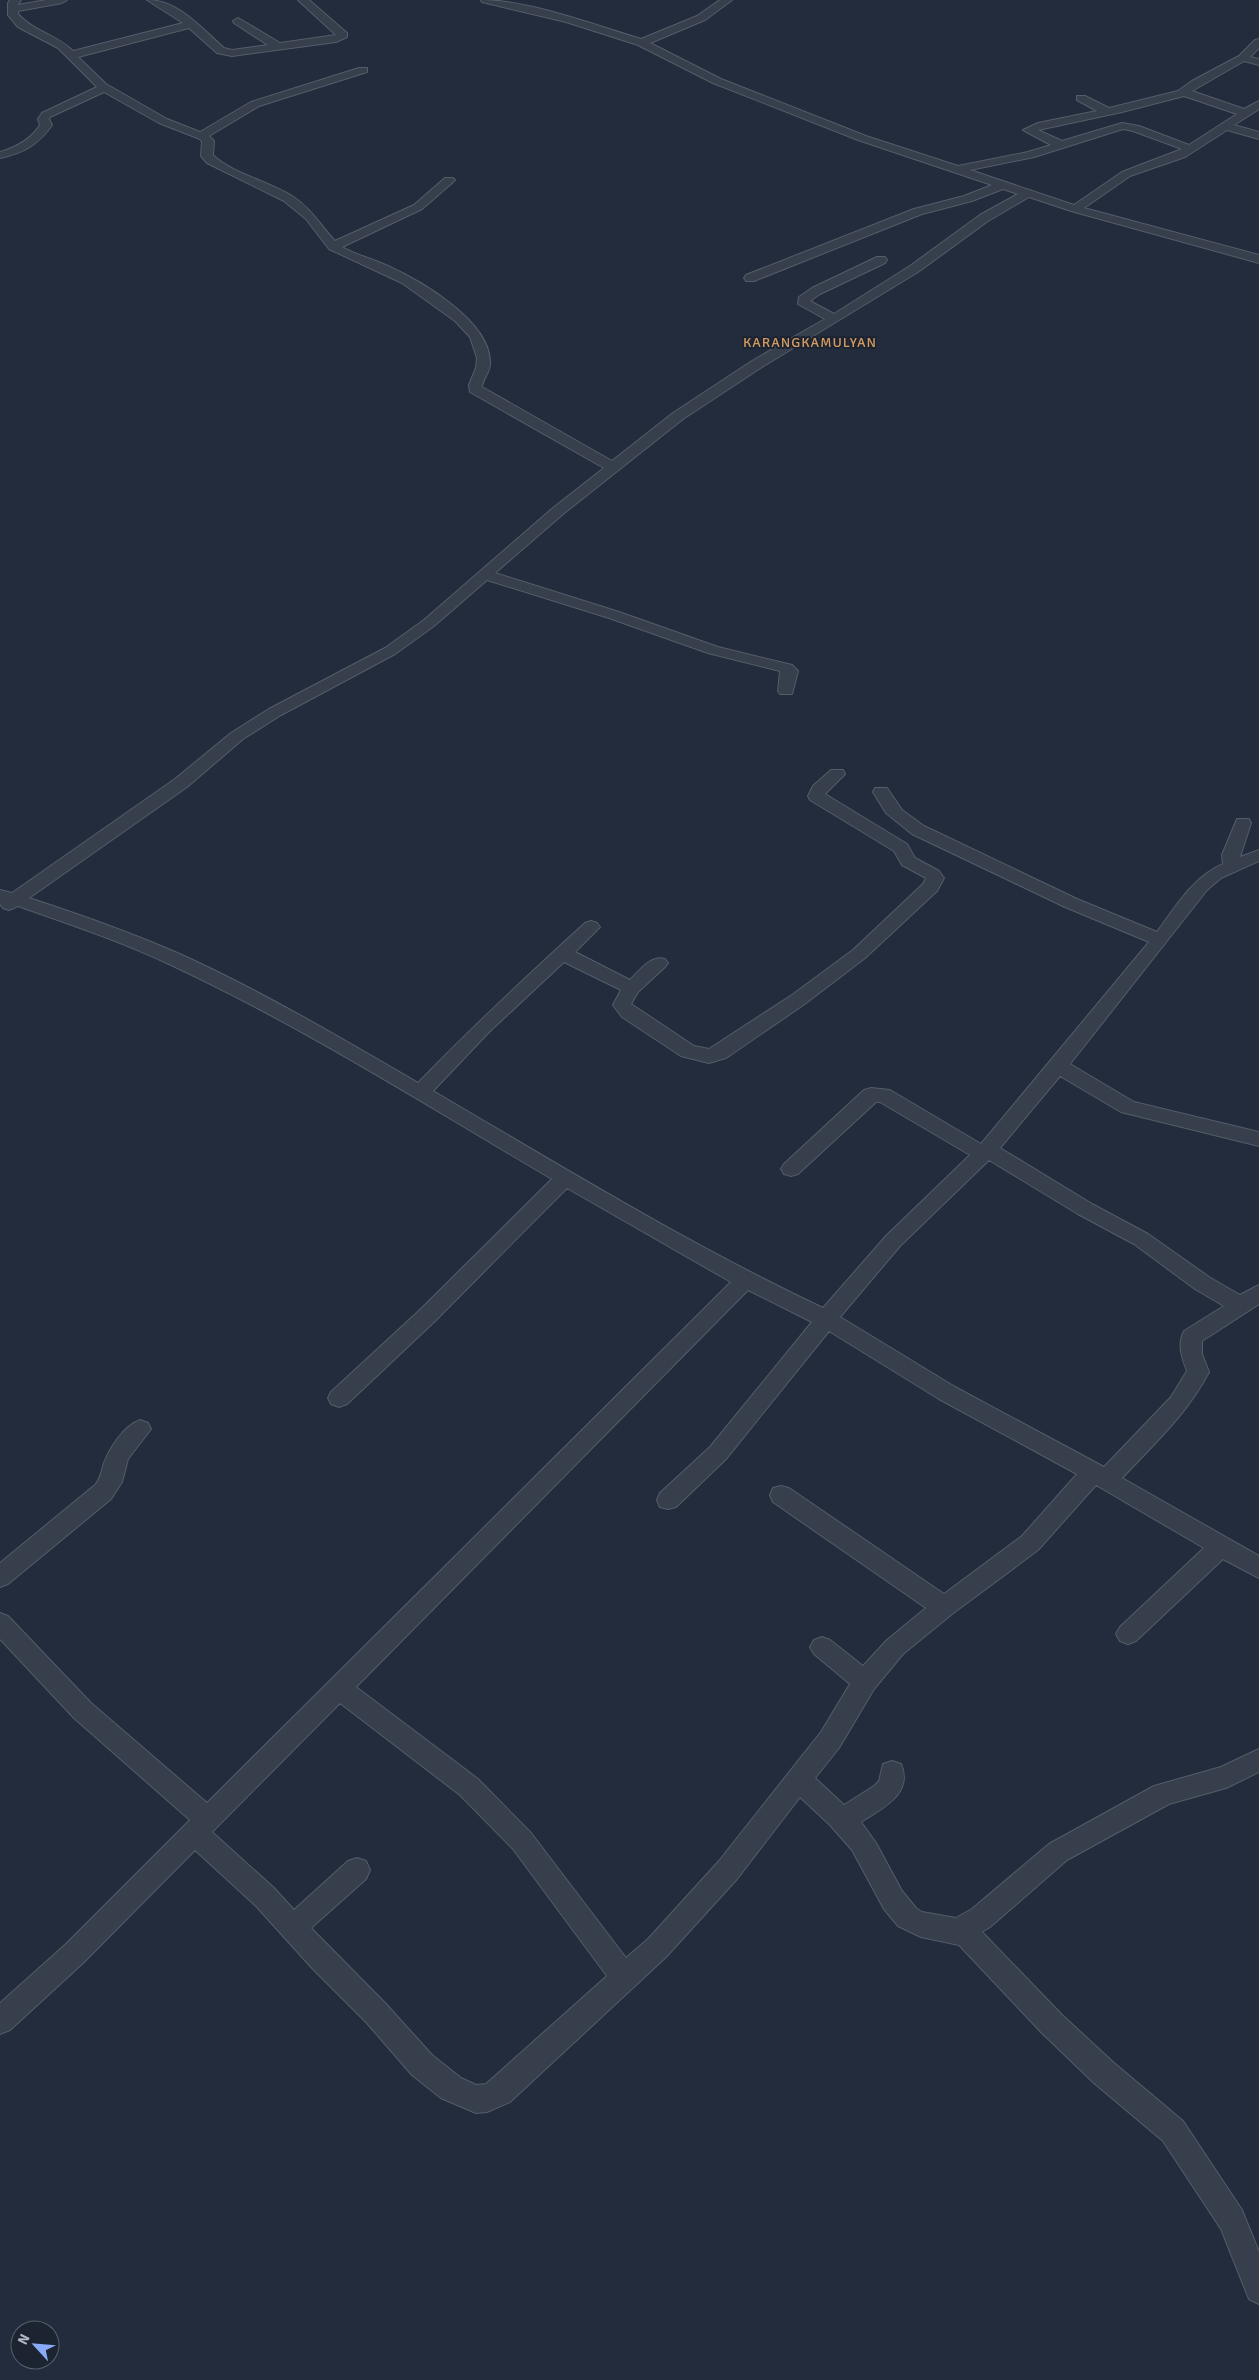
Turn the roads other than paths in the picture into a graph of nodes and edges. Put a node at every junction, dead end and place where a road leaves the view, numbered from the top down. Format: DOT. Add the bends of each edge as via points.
graph roads {
  1 [pos="62,0"];
  2 [pos="152,0"];
  3 [pos="303,0"];
  4 [pos="486,0"];
  5 [pos="727,0"];
  6 [pos="14,5"];
  7 [pos="238,21"];
  8 [pos="191,24"];
  9 [pos="1258,36"];
  10 [pos="642,43"];
  11 [pos="277,46"];
  12 [pos="72,54"];
  13 [pos="1243,58"];
  14 [pos="1259,62"];
  15 [pos="363,70"];
  16 [pos="104,87"];
  17 [pos="1184,92"];
  18 [pos="1081,98"];
  19 [pos="1259,104"];
  20 [pos="1107,112"];
  21 [pos="1246,113"];
  22 [pos="1226,126"];
  23 [pos="201,136"];
  24 [pos="1259,136"];
  25 [pos="1062,145"];
  26 [pos="1191,149"];
  27 [pos="3,154"];
  28 [pos="955,170"];
  29 [pos="449,180"];
  30 [pos="1002,185"];
  31 [pos="1028,193"];
  32 [pos="1076,209"];
  33 [pos="333,246"];
  34 [pos="1259,259"];
  35 [pos="881,260"];
  36 [pos="750,278"];
  37 [pos="834,320"];
  38 [pos="612,467"];
  39 [pos="485,575"];
  40 [pos="786,691"];
  41 [pos="837,774"];
  42 [pos="881,792"];
  43 [pos="1243,823"];
  44 [pos="1259,855"];
  45 [pos="1232,865"];
  46 [pos="6,902"];
  47 [pos="590,928"];
  48 [pos="1160,940"];
  49 [pos="561,953"];
  50 [pos="659,963"];
  51 [pos="632,988"];
  52 [pos="1058,1066"];
  53 [pos="420,1093"];
  54 [pos="1259,1139"];
  55 [pos="985,1151"];
  56 [pos="791,1169"];
  57 [pos="566,1177"];
  58 [pos="745,1280"];
  59 [pos="1259,1293"];
  60 [pos="1241,1306"];
  61 [pos="826,1319"];
  62 [pos="339,1398"];
  63 [pos="140,1429"];
  64 [pos="1100,1476"];
  65 [pos="781,1495"];
  66 [pos="668,1500"];
  67 [pos="1220,1546"];
  68 [pos="1258,1565"];
  69 [pos="0,1577"];
  70 [pos="944,1607"];
  71 [pos="0,1623"];
  72 [pos="1128,1634"];
  73 [pos="822,1647"];
  74 [pos="865,1681"];
  75 [pos="338,1688"];
  76 [pos="1259,1760"];
  77 [pos="892,1772"];
  78 [pos="799,1779"];
  79 [pos="842,1820"];
  80 [pos="202,1827"];
  81 [pos="357,1870"];
  82 [pos="293,1927"];
  83 [pos="959,1930"];
  84 [pos="625,1978"];
  85 [pos="0,2021"];
  86 [pos="1259,2290"];
  1 -- 6 [label="street"];
  2 -- 8 [label="street"];
  3 -- 11 [label="street" via="343,35 336,39"];
  4 -- 10 [label="street" via="569,20"];
  5 -- 10 [label="street" via="701,18"];
  6 -- 12 [label="street" via="13,15 22,25"];
  7 -- 11 [label="street"];
  8 -- 11 [label="street" via="199,37 221,51 238,53"];
  8 -- 12 [label="street"];
  9 -- 13 [label="street"];
  10 -- 28 [label="street" via="718,80 862,138"];
  12 -- 16 [label="street" via="86,63"];
  13 -- 14 [label="street"];
  13 -- 17 [label="street"];
  15 -- 23 [label="street" via="256,104"];
  16 -- 23 [label="street" via="163,120"];
  16 -- 27 [label="street" via="46,115 43,119 46,125 37,138"];
  17 -- 20 [label="street"];
  17 -- 21 [label="street"];
  18 -- 20 [label="street"];
  19 -- 21 [label="street"];
  20 -- 25 [label="street" via="1029,130"];
  21 -- 22 [label="street"];
  22 -- 24 [label="street"];
  22 -- 26 [label="street"];
  23 -- 33 [label="street" via="208,141 208,159 296,202"];
  25 -- 26 [label="street" via="1124,126"];
  25 -- 28 [label="street"];
  26 -- 32 [label="street" via="1174,159 1126,174"];
  28 -- 30 [label="street"];
  29 -- 33 [label="street" via="418,207 377,229"];
  30 -- 31 [label="street"];
  30 -- 36 [label="street" via="968,199 918,211"];
  31 -- 32 [label="street"];
  31 -- 37 [label="street" via="984,218 914,269"];
  32 -- 34 [label="street"];
  33 -- 38 [label="street" via="386,269 454,313 473,333 484,363 475,389"];
  35 -- 37 [label="street" via="803,300 804,304"];
  37 -- 38 [label="street" via="757,364 678,416"];
  38 -- 39 [label="street"];
  39 -- 40 [label="street" via="713,650 786,668 790,671"];
  39 -- 46 [label="street" via="390,651 290,703 237,736 181,783"];
  41 -- 51 [label="street" via="816,796 901,848 908,861 933,875 931,887 859,954 719,1053 709,1056 688,1051 629,1013 622,1005"];
  42 -- 48 [label="street" via="898,816 935,839 1111,921"];
  43 -- 45 [label="street" via="1234,841"];
  44 -- 45 [label="street"];
  45 -- 48 [label="street" via="1201,886"];
  46 -- 53 [label="street" via="100,928 176,960 272,1009"];
  47 -- 49 [label="street"];
  48 -- 52 [label="street"];
  49 -- 51 [label="street"];
  49 -- 53 [label="street"];
  50 -- 51 [label="street"];
  52 -- 54 [label="street" via="1128,1107"];
  52 -- 55 [label="street"];
  53 -- 57 [label="street"];
  55 -- 56 [label="street" via="883,1095 871,1095"];
  55 -- 60 [label="street" via="1141,1239 1202,1284"];
  55 -- 61 [label="street" via="893,1241"];
  57 -- 58 [label="street"];
  57 -- 62 [label="street" via="428,1315"];
  58 -- 61 [label="street"];
  58 -- 75 [label="street"];
  59 -- 60 [label="street"];
  60 -- 64 [label="street" via="1192,1338 1191,1354 1198,1372 1179,1403"];
  61 -- 64 [label="street" via="947,1394"];
  61 -- 66 [label="street" via="718,1453"];
  63 -- 69 [label="street" via="116,1458 111,1482 103,1492"];
  64 -- 67 [label="street"];
  64 -- 70 [label="street" via="1030,1543"];
  65 -- 70 [label="street"];
  67 -- 68 [label="street"];
  67 -- 72 [label="street"];
  70 -- 74 [label="street" via="895,1647"];
  71 -- 80 [label="street" via="95,1722 177,1790"];
  73 -- 74 [label="street"];
  74 -- 78 [label="street" via="830,1740"];
  75 -- 80 [label="street"];
  75 -- 84 [label="street" via="469,1787 522,1841"];
  76 -- 83 [label="street" via="1226,1777 1163,1794 1058,1852 981,1918"];
  77 -- 79 [label="street" via="891,1785 882,1794"];
  78 -- 79 [label="street"];
  78 -- 84 [label="street" via="728,1870"];
  79 -- 83 [label="street" via="861,1842 896,1906 909,1919 928,1927"];
  80 -- 82 [label="street"];
  80 -- 85 [label="street" via="74,1954"];
  81 -- 82 [label="street"];
  82 -- 84 [label="street" via="422,2065 451,2088 476,2099 500,2092"];
  83 -- 86 [label="street" via="1104,2073 1173,2131 1232,2220"];
}
